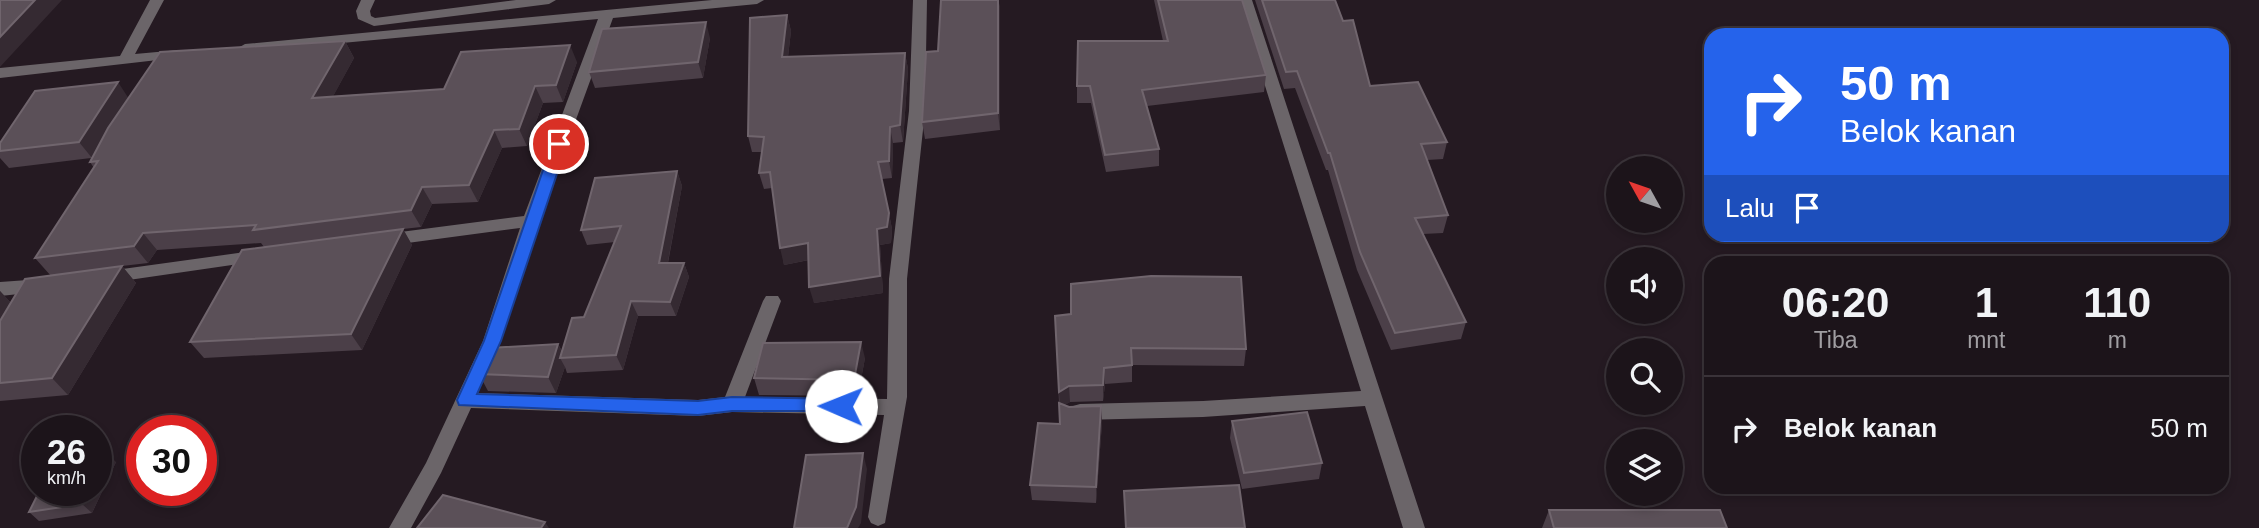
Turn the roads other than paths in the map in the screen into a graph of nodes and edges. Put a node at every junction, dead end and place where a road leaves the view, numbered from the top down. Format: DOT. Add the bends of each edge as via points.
graph roads {
  1 [pos="157,0"];
  2 [pos="368,0"];
  3 [pos="548,0"];
  4 [pos="757,0"];
  5 [pos="920,0"];
  6 [pos="1245,0"];
  7 [pos="607,15"];
  8 [pos="225,50"];
  9 [pos="197,52"];
  10 [pos="170,54"];
  11 [pos="126,58"];
  12 [pos="0,73"];
  13 [pos="155,77"];
  14 [pos="531,221"];
  15 [pos="370,242"];
  16 [pos="276,254"];
  17 [pos="46,263"];
  18 [pos="87,279"];
  19 [pos="60,283"];
  20 [pos="33,287"];
  21 [pos="0,289"];
  22 [pos="772,301"];
  23 [pos="20,309"];
  24 [pos="1372,398"];
  25 [pos="465,400"];
  26 [pos="732,404"];
  27 [pos="895,407"];
  28 [pos="1070,413"];
  29 [pos="878,517"];
  30 [pos="400,528"];
  31 [pos="1414,528"];
  1 -- 11 [label="street"];
  2 -- 3 [label="street" via="365,19 374,22"];
  4 -- 7 [label="street"];
  5 -- 27 [label="street" via="917,111 898,279"];
  6 -- 24 [label="street"];
  7 -- 8 [label="street"];
  7 -- 14 [label="street"];
  9 -- 10 [label="street"];
  10 -- 11 [label="street"];
  10 -- 13 [label="street"];
  11 -- 12 [label="street"];
  14 -- 15 [label="street"];
  14 -- 25 [label="street" via="492,341"];
  16 -- 18 [label="street"];
  17 -- 20 [label="street"];
  19 -- 20 [label="street"];
  20 -- 21 [label="street"];
  20 -- 23 [label="street"];
  22 -- 26 [label="street"];
  24 -- 28 [label="street"];
  24 -- 31 [label="street"];
  25 -- 26 [label="street" via="698,408"];
  25 -- 30 [label="street"];
  26 -- 27 [label="street"];
  27 -- 29 [label="street"];
}
